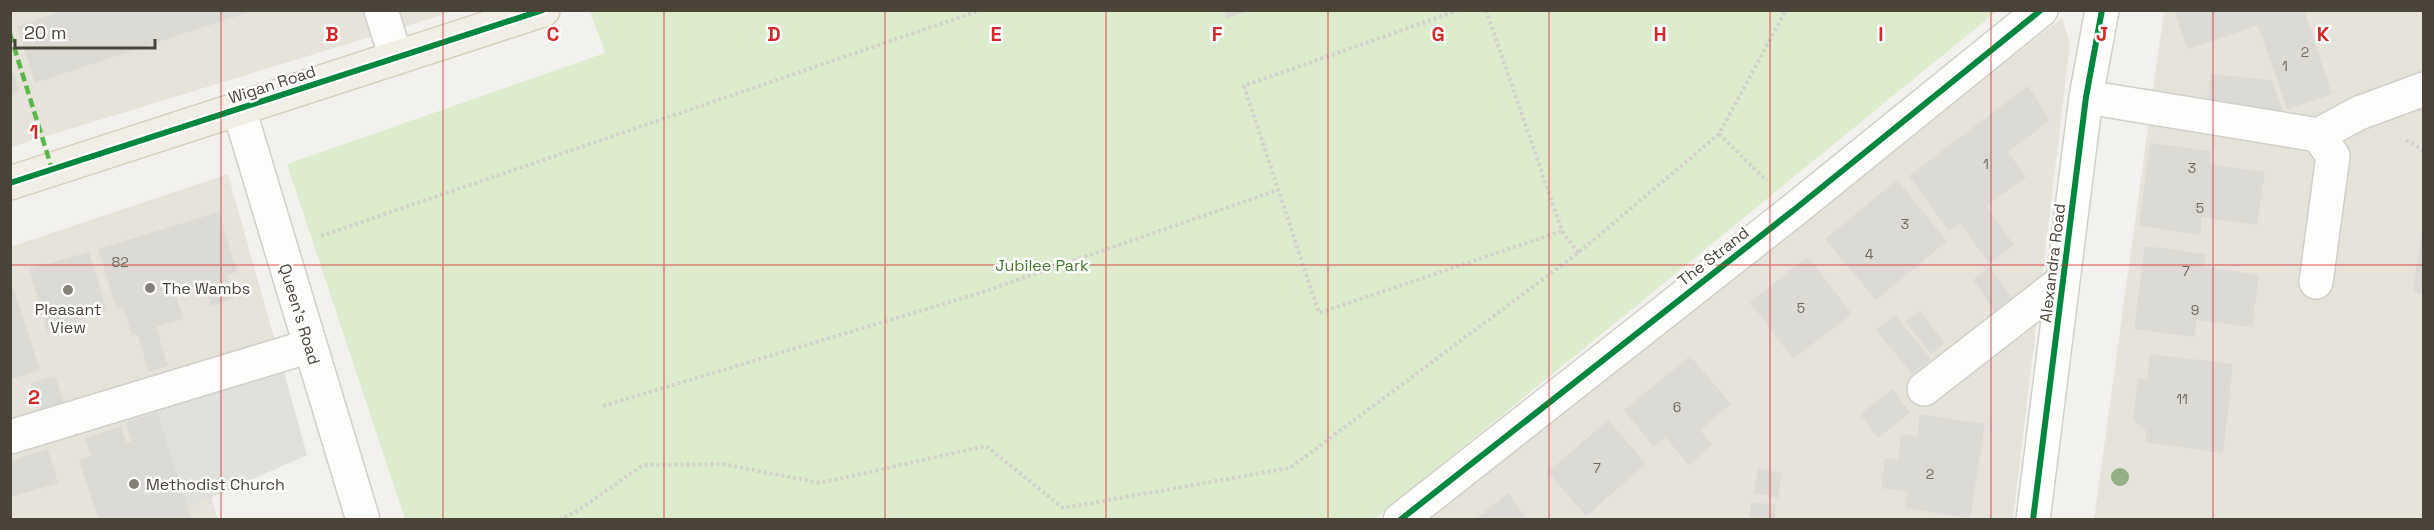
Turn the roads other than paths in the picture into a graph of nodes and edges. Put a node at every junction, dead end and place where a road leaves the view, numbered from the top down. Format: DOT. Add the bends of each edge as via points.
graph roads {
  1 [pos="381,10"];
  2 [pos="543,10"];
  3 [pos="2041,10"];
  4 [pos="2102,10"];
  5 [pos="396,58"];
  6 [pos="2424,89"];
  7 [pos="2086,97"];
  8 [pos="239,109"];
  9 [pos="2318,135"];
  10 [pos="10,183"];
  11 [pos="2063,281"];
  12 [pos="2316,282"];
  13 [pos="310,346"];
  14 [pos="1924,389"];
  15 [pos="10,437"];
  16 [pos="363,519"];
  17 [pos="1400,519"];
  18 [pos="2033,519"];
  1 -- 5 [label="street"];
  2 -- 5 [label="main road, Wigan Road"];
  3 -- 17 [label="street, The Strand"];
  4 -- 7 [label="street, Alexandra Road"];
  5 -- 8 [label="main road, Wigan Road"];
  6 -- 9 [label="street" via="2359,112"];
  7 -- 9 [label="street"];
  7 -- 11 [label="street, Alexandra Road"];
  8 -- 10 [label="main road, Wigan Road"];
  8 -- 13 [label="street, Queen's Road"];
  9 -- 12 [label="street" via="2332,156"];
  11 -- 14 [label="street"];
  11 -- 18 [label="street, Alexandra Road"];
  13 -- 15 [label="street"];
  13 -- 16 [label="street, Queen's Road"];
}
